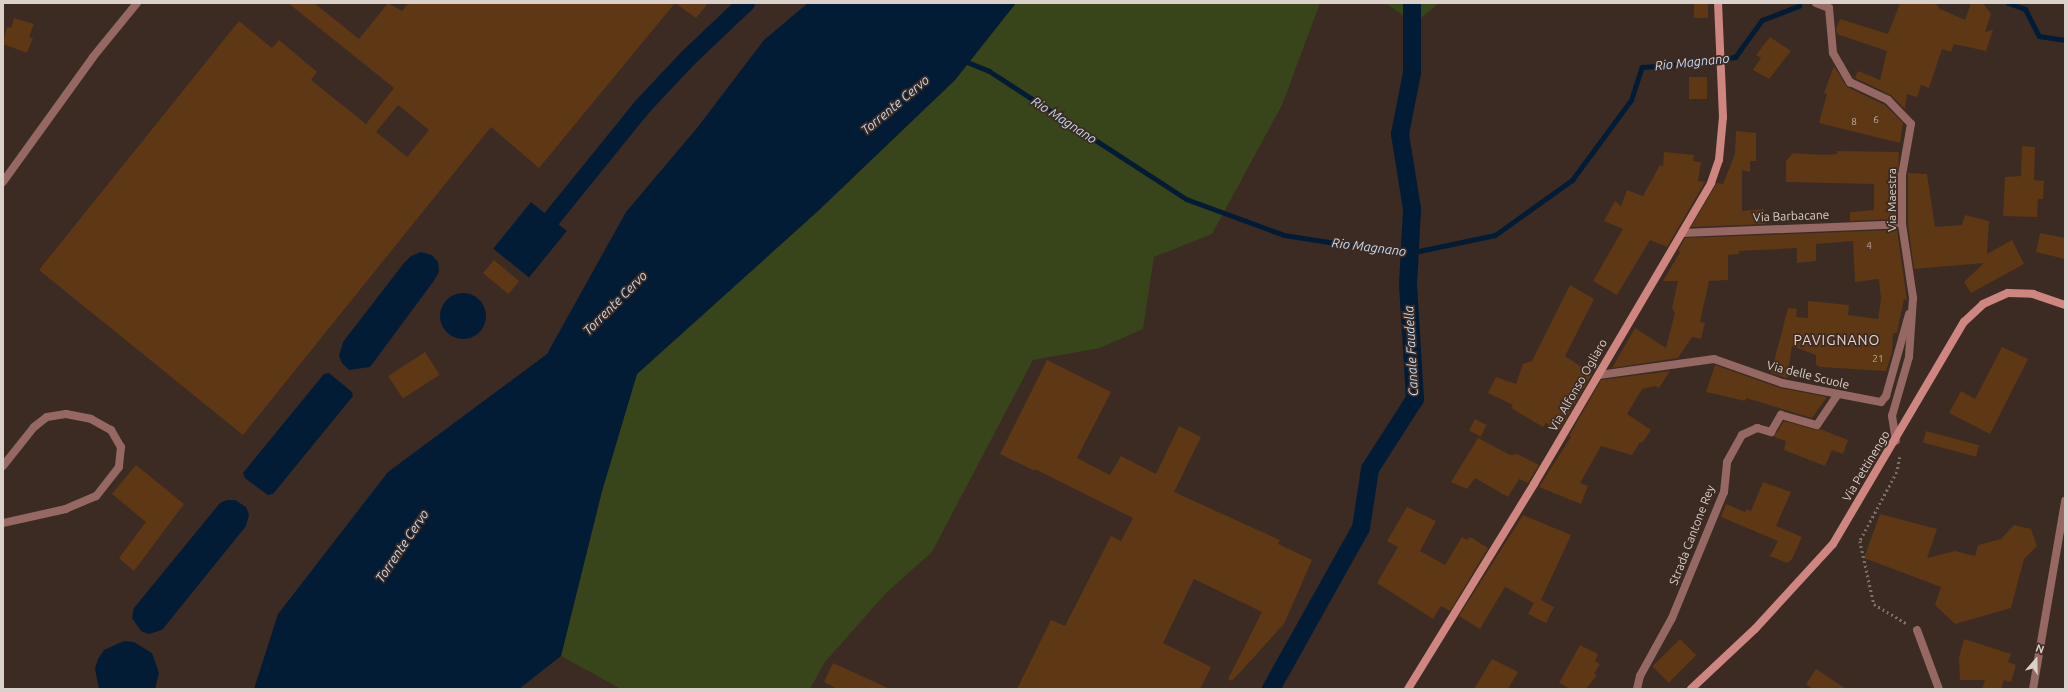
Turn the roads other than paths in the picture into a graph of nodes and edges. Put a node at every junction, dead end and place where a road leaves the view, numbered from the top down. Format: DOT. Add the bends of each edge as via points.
graph roads {
  1 [pos="137,3"];
  2 [pos="1718,3"];
  3 [pos="1816,3"];
  4 [pos="3,182"];
  5 [pos="1902,224"];
  6 [pos="1682,233"];
  7 [pos="1913,298"];
  8 [pos="2065,305"];
  9 [pos="1598,375"];
  10 [pos="1837,395"];
  11 [pos="1896,441"];
  12 [pos="3,466"];
  13 [pos="2065,501"];
  14 [pos="3,523"];
  15 [pos="1917,630"];
  16 [pos="1408,689"];
  17 [pos="1638,689"];
  18 [pos="1691,689"];
  19 [pos="1939,689"];
  20 [pos="2033,689"];
  1 -- 4 [label="street" via="93,57"];
  2 -- 6 [label="main road, Via Alfonso Ogliaro" via="1723,117 1719,160 1711,183"];
  3 -- 5 [label="street, Via Maestra" via="1828,8 1833,53 1850,82 1888,100 1911,124 1902,175"];
  5 -- 6 [label="street, Via Barbacane"];
  5 -- 7 [label="street, Via Maestra"];
  6 -- 9 [label="main road, Via Alfonso Ogliaro"];
  7 -- 10 [label="street, Via delle Scuole" via="1886,396 1881,402"];
  7 -- 11 [label="street, Via Maestra" via="1910,357 1892,416"];
  8 -- 11 [label="main road, Via Pettinengo" via="2033,294 2008,293 1983,304 1964,322 1946,350"];
  9 -- 10 [label="street, Via delle Scuole" via="1714,359 1782,383"];
  9 -- 16 [label="main road, Via Alfonso Ogliaro"];
  10 -- 17 [label="street, Strada Cantone Rey" via="1817,425 1781,415 1771,432 1757,428 1742,435 1728,462 1724,492 1672,618 1640,676"];
  11 -- 18 [label="main road, Via Pettinengo" via="1833,544 1755,629"];
  12 -- 14 [label="street" via="34,428 47,417 66,414 91,419 110,430 121,447 119,468 96,496 66,509"];
  13 -- 20 [label="street"];
  15 -- 19 [label="street"];
}
